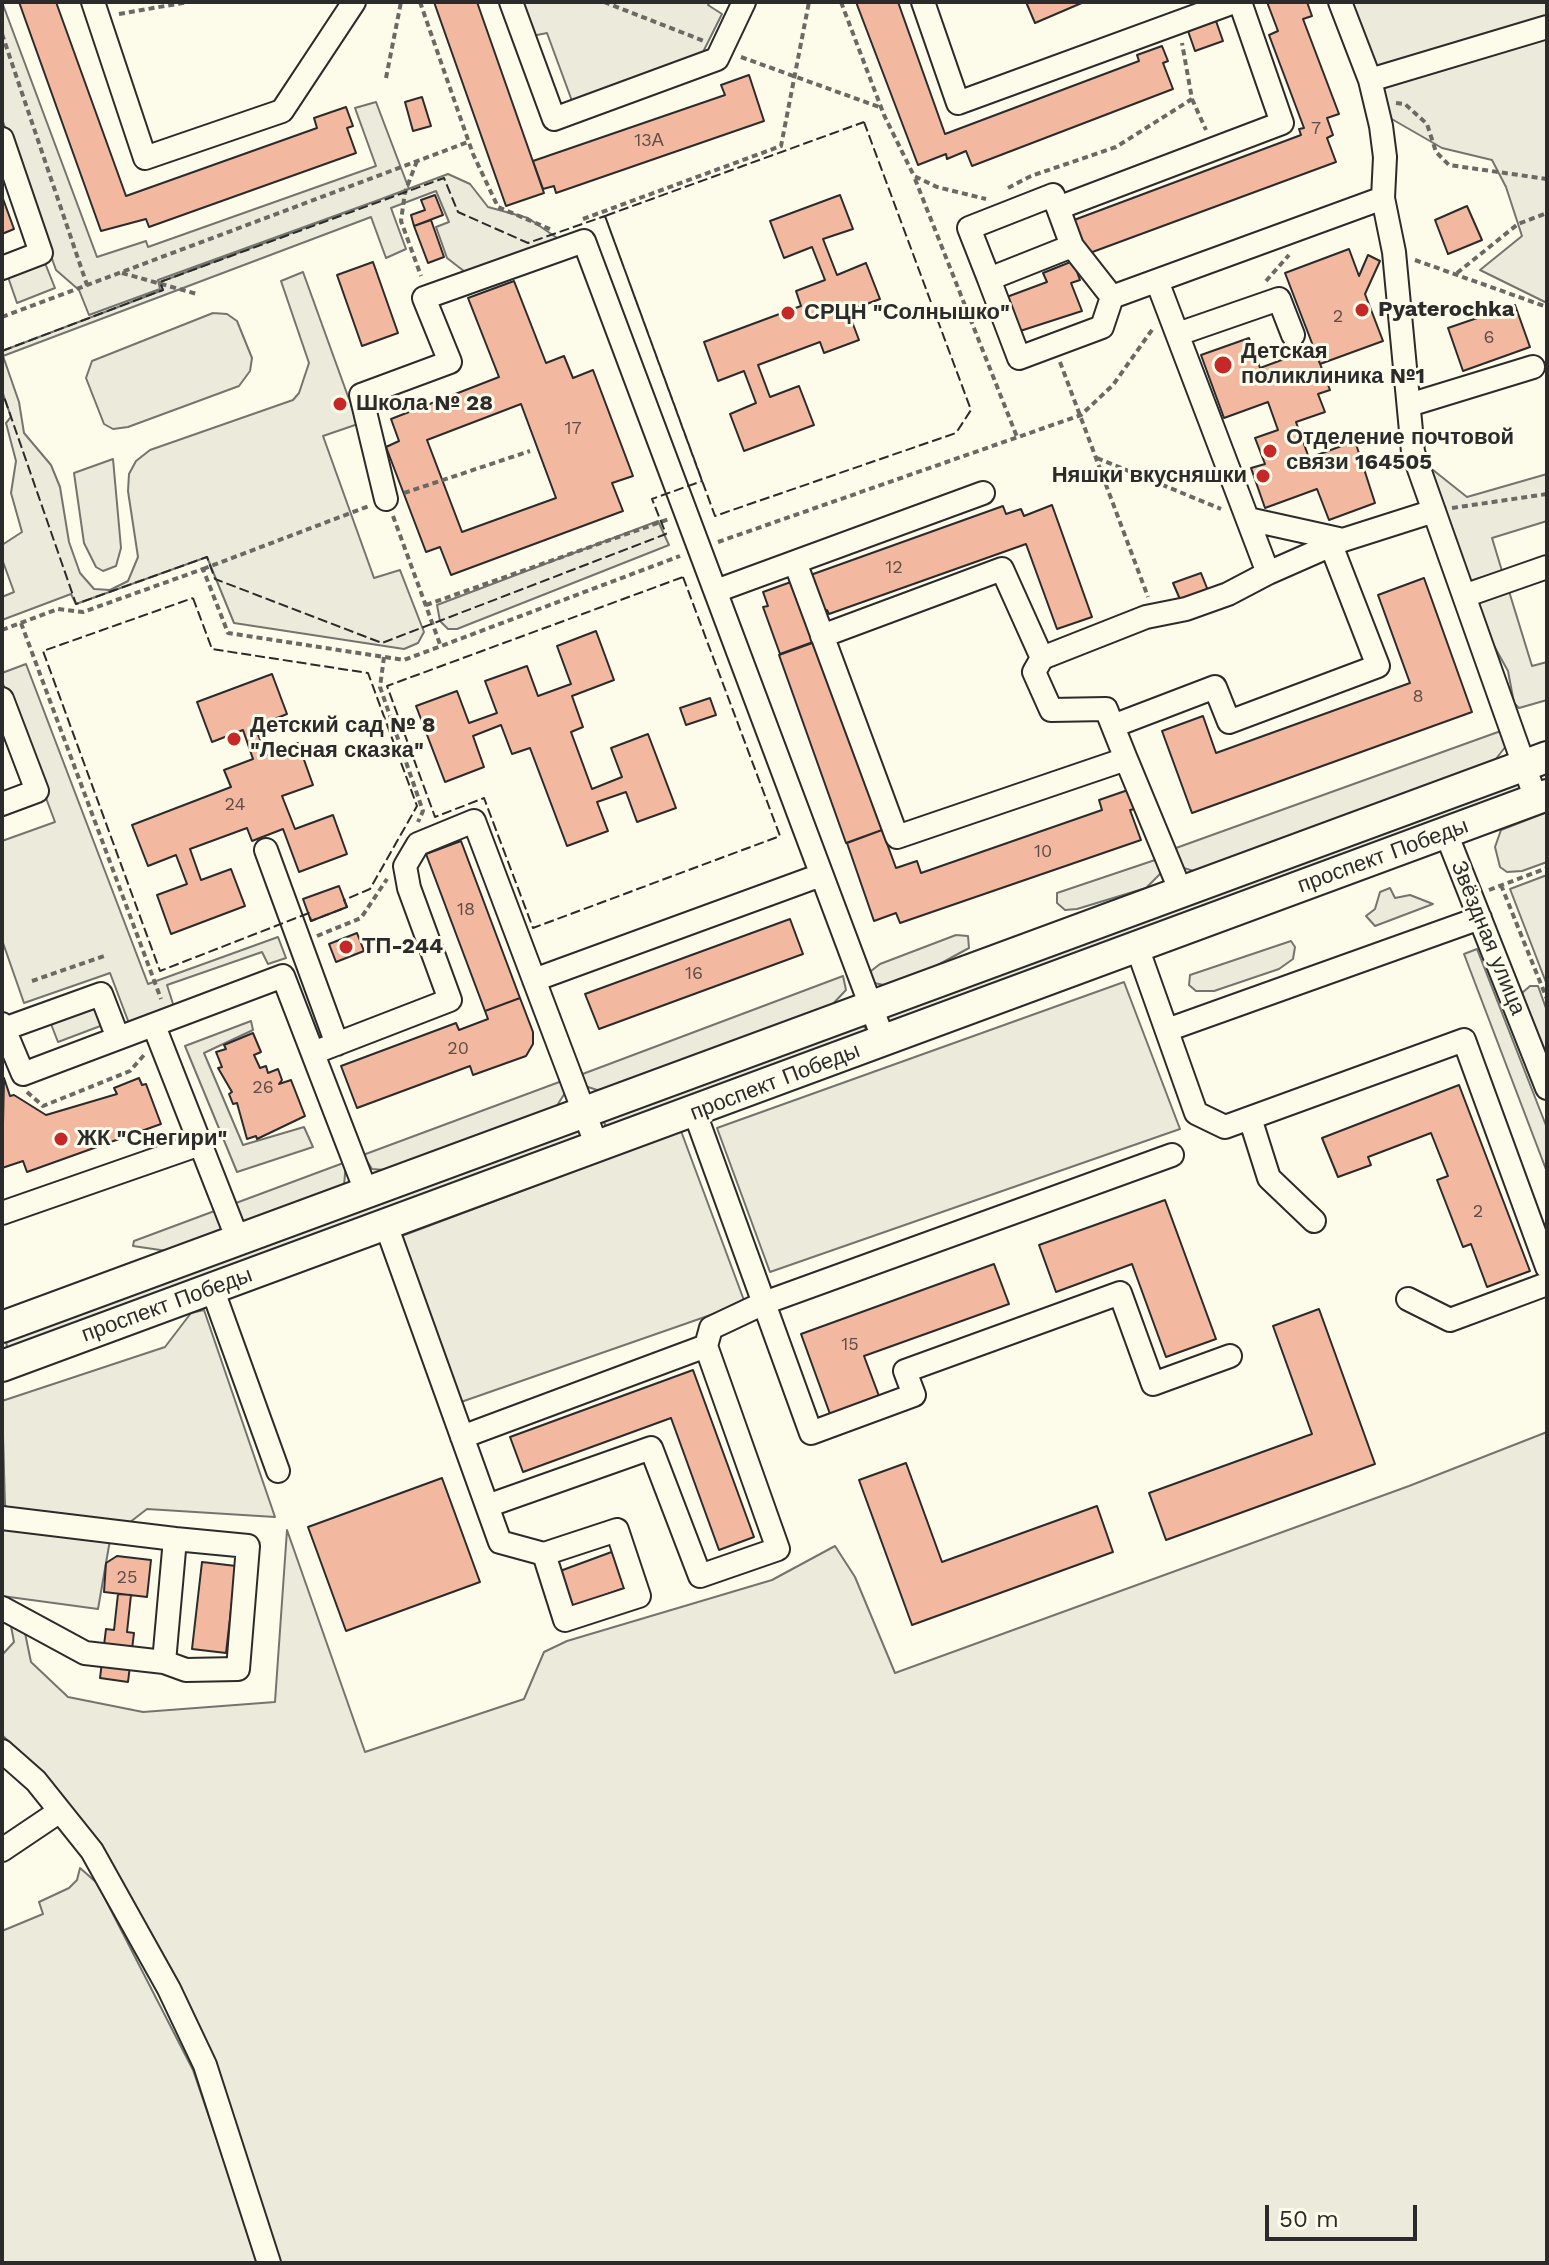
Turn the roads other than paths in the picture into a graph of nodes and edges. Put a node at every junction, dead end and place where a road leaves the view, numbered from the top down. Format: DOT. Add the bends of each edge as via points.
graph roads {
  1 [pos="354,2"];
  2 [pos="511,2"];
  3 [pos="744,2"];
  4 [pos="923,2"];
  5 [pos="1237,2"];
  6 [pos="1340,2"];
  7 [pos="95,10"];
  8 [pos="1547,27"];
  9 [pos="1372,90"];
  10 [pos="3,145"];
  11 [pos="1383,198"];
  12 [pos="1058,208"];
  13 [pos="1072,246"];
  14 [pos="2,268"];
  15 [pos="989,279"];
  16 [pos="1157,281"];
  17 [pos="1112,297"];
  18 [pos="1178,334"];
  19 [pos="1293,335"];
  20 [pos="1533,367"];
  21 [pos="1409,405"];
  22 [pos="983,493"];
  23 [pos="386,499"];
  24 [pos="1434,511"];
  25 [pos="1248,519"];
  26 [pos="1337,542"];
  27 [pos="795,562"];
  28 [pos="1547,567"];
  29 [pos="1268,573"];
  30 [pos="716,591"];
  31 [pos="1464,596"];
  32 [pos="822,636"];
  33 [pos="1042,658"];
  34 [pos="2,699"];
  35 [pos="1113,726"];
  36 [pos="1126,759"];
  37 [pos="1535,762"];
  38 [pos="1541,797"];
  39 [pos="2,804"];
  40 [pos="1446,833"];
  41 [pos="266,850"];
  42 [pos="821,875"];
  43 [pos="1181,892"];
  44 [pos="1480,918"];
  45 [pos="1137,947"];
  46 [pos="534,980"];
  47 [pos="871,1009"];
  48 [pos="3,1027"];
  49 [pos="160,1028"];
  50 [pos="1167,1030"];
  51 [pos="118,1038"];
  52 [pos="884,1041"];
  53 [pos="337,1044"];
  54 [pos="313,1053"];
  55 [pos="1547,1088"];
  56 [pos="695,1113"];
  57 [pos="585,1114"];
  58 [pos="1250,1118"];
  59 [pos="200,1144"];
  60 [pos="598,1149"];
  61 [pos="1172,1155"];
  62 [pos="367,1194"];
  63 [pos="2,1213"];
  64 [pos="1314,1221"];
  65 [pos="386,1225"];
  66 [pos="1541,1234"];
  67 [pos="238,1240"];
  68 [pos="1547,1267"];
  69 [pos="1547,1284"];
  70 [pos="212,1288"];
  71 [pos="1408,1299"];
  72 [pos="764,1303"];
  73 [pos="2,1327"];
  74 [pos="706,1346"];
  75 [pos="1230,1356"];
  76 [pos="2,1366"];
  77 [pos="462,1437"];
  78 [pos="278,1471"];
  79 [pos="487,1506"];
  80 [pos="2,1518"];
  81 [pos="175,1539"];
  82 [pos="544,1554"];
  83 [pos="2,1608"];
  84 [pos="164,1662"];
  85 [pos="2,1751"];
  86 [pos="60,1811"];
  87 [pos="2,1850"];
  88 [pos="269,2263"];
  1 -- 7 [label="street" via="282,111 145,158"];
  2 -- 3 [label="street" via="554,119 717,59"];
  4 -- 5 [label="street" via="958,103"];
  5 -- 12 [label="street" via="1282,123"];
  6 -- 9 [label="street"];
  8 -- 9 [label="street"];
  9 -- 11 [label="street" via="1385,157"];
  10 -- 14 [label="street" via="41,253"];
  11 -- 16 [label="street"];
  11 -- 21 [label="street" via="1394,252"];
  12 -- 13 [label="street"];
  12 -- 15 [label="street" via="1053,195 969,228"];
  13 -- 15 [label="street"];
  13 -- 17 [label="street"];
  15 -- 17 [label="street" via="1019,358 1102,327"];
  16 -- 17 [label="street"];
  16 -- 18 [label="street"];
  18 -- 19 [label="street" via="1279,299"];
  18 -- 25 [label="street"];
  20 -- 21 [label="street"];
  21 -- 24 [label="street" via="1413,452"];
  22 -- 27 [label="street"];
  23 -- 30 [label="street" via="361,395 450,362 424,298 584,241"];
  24 -- 26 [label="street"];
  24 -- 31 [label="street"];
  25 -- 26 [label="street"];
  25 -- 29 [label="street"];
  26 -- 29 [label="street"];
  26 -- 35 [label="street" via="1378,666 1229,722 1215,687"];
  27 -- 30 [label="street"];
  27 -- 32 [label="street"];
  28 -- 31 [label="street"];
  29 -- 33 [label="street" via="1228,594"];
  30 -- 42 [label="street"];
  31 -- 37 [label="street"];
  32 -- 33 [label="street" via="1002,569"];
  32 -- 36 [label="street" via="897,837"];
  33 -- 35 [label="street" via="1034,672 1051,710 1106,709"];
  34 -- 39 [label="street" via="37,791"];
  35 -- 36 [label="street"];
  36 -- 43 [label="street"];
  37 -- 38 [label="street"];
  37 -- 43 [label="main road, проспект Победы"];
  38 -- 40 [label="main road, проспект Победы"];
  40 -- 44 [label="street, Звёздная улица"];
  40 -- 45 [label="main road, проспект Победы"];
  41 -- 53 [label="street"];
  42 -- 46 [label="street"];
  42 -- 47 [label="street"];
  43 -- 47 [label="main road, проспект Победы"];
  44 -- 50 [label="street"];
  44 -- 55 [label="street, Звёздная улица"];
  45 -- 50 [label="street"];
  45 -- 52 [label="main road, проспект Победы"];
  46 -- 53 [label="street" via="474,821 418,844 405,866 450,1000"];
  46 -- 57 [label="street"];
  47 -- 52 [label="street"];
  47 -- 57 [label="main road, проспект Победы"];
  48 -- 51 [label="street" via="101,994"];
  48 -- 51 [label="street" via="23,1074"];
  49 -- 51 [label="street"];
  49 -- 54 [label="street" via="283,976"];
  49 -- 59 [label="street"];
  50 -- 58 [label="street" via="1196,1113 1225,1127"];
  52 -- 56 [label="main road, проспект Победы"];
  53 -- 54 [label="street"];
  54 -- 62 [label="street"];
  56 -- 60 [label="main road, проспект Победы"];
  56 -- 72 [label="street"];
  57 -- 60 [label="street"];
  57 -- 62 [label="main road, проспект Победы"];
  58 -- 64 [label="street" via="1269,1178"];
  58 -- 66 [label="street" via="1464,1040"];
  59 -- 63 [label="street"];
  59 -- 67 [label="street"];
  60 -- 65 [label="main road, проспект Победы"];
  61 -- 72 [label="street"];
  62 -- 67 [label="main road, проспект Победы"];
  65 -- 70 [label="main road, проспект Победы"];
  65 -- 77 [label="street"];
  66 -- 68 [label="street"];
  67 -- 73 [label="main road, проспект Победы"];
  69 -- 71 [label="street" via="1450,1320"];
  70 -- 76 [label="main road, проспект Победы"];
  70 -- 78 [label="street"];
  72 -- 74 [label="street" via="711,1328"];
  72 -- 75 [label="street" via="811,1433 914,1395 905,1371 1120,1293 1153,1384"];
  74 -- 77 [label="street"];
  74 -- 79 [label="street" via="778,1549 700,1576 651,1448"];
  77 -- 79 [label="street"];
  79 -- 82 [label="street" via="500,1542"];
  80 -- 81 [label="street"];
  81 -- 84 [label="street"];
  81 -- 84 [label="street" via="248,1546 238,1669 186,1670"];
  82 -- 82 [label="street" via="617,1530 639,1596 565,1620"];
  83 -- 84 [label="street" via="85,1653"];
  85 -- 86 [label="street"];
  86 -- 87 [label="street"];
  86 -- 88 [label="street" via="92,1851 205,2065"];
}
